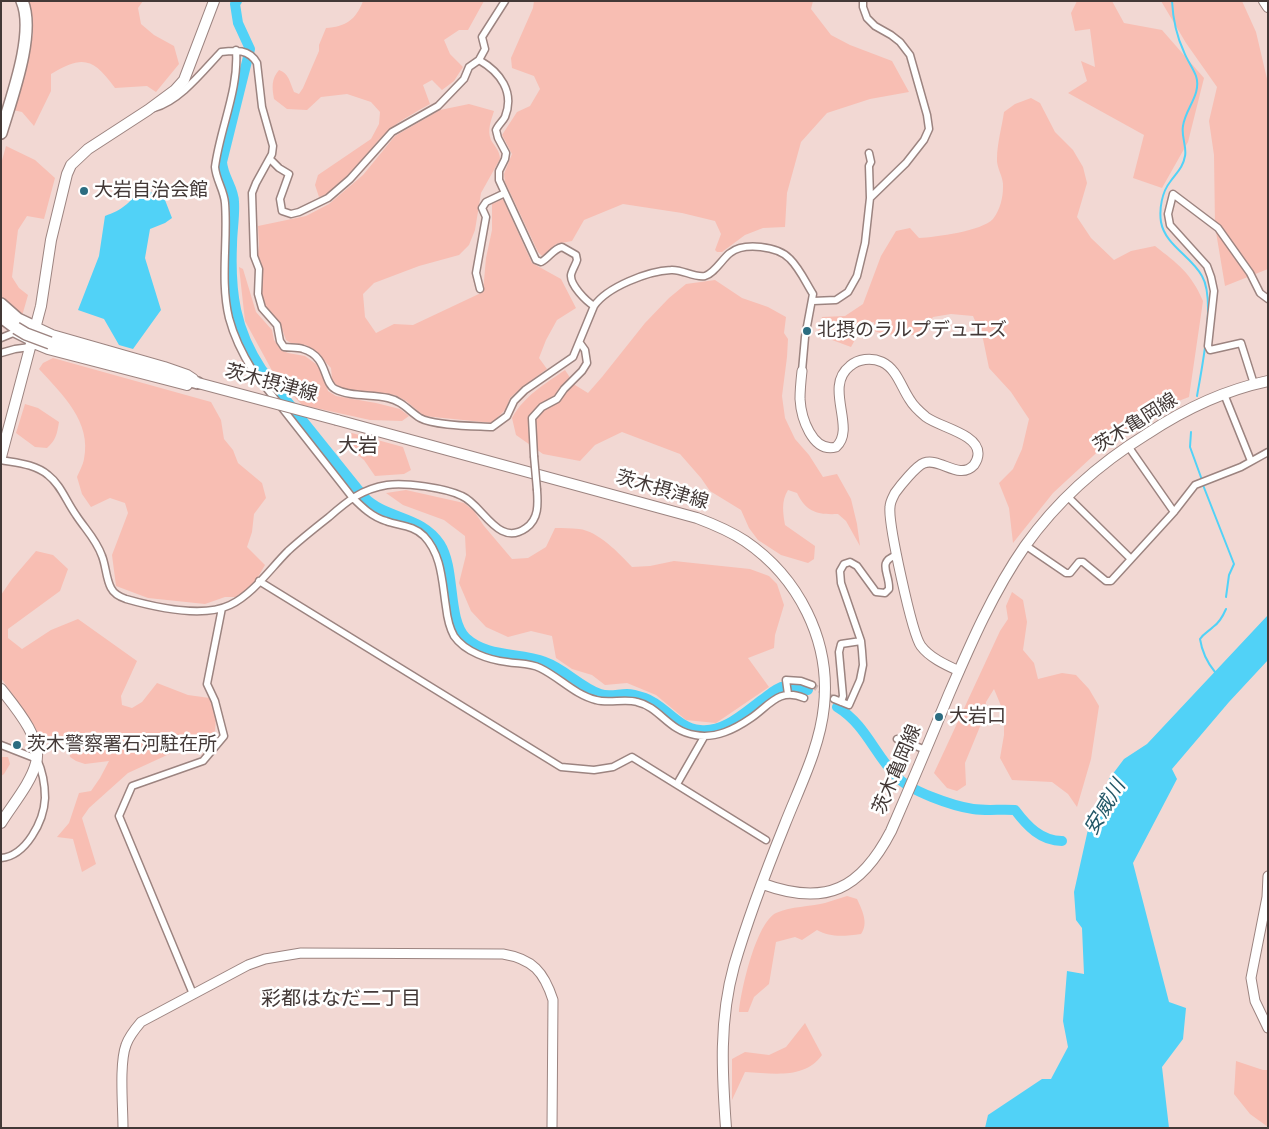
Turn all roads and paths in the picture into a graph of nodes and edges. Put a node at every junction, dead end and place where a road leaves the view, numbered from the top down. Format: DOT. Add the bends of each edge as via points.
graph roads {
  1 [pos="22,1"];
  2 [pos="214,1"];
  3 [pos="505,1"];
  4 [pos="863,1"];
  5 [pos="1264,1"];
  6 [pos="1268,6"];
  7 [pos="239,50"];
  8 [pos="479,60"];
  9 [pos="9,104"];
  10 [pos="148,110"];
  11 [pos="1,133"];
  12 [pos="1,145"];
  13 [pos="869,154"];
  14 [pos="270,159"];
  15 [pos="504,194"];
  16 [pos="870,198"];
  17 [pos="480,288"];
  18 [pos="1268,299"];
  19 [pos="813,301"];
  20 [pos="1,304"];
  21 [pos="594,306"];
  22 [pos="1,317"];
  23 [pos="1,326"];
  24 [pos="35,327"];
  25 [pos="14,331"];
  26 [pos="1,338"];
  27 [pos="580,343"];
  28 [pos="30,345"];
  29 [pos="1,353"];
  30 [pos="144,368"];
  31 [pos="802,371"];
  32 [pos="1268,381"];
  33 [pos="198,383"];
  34 [pos="1254,384"];
  35 [pos="1224,394"];
  36 [pos="256,398"];
  37 [pos="1128,446"];
  38 [pos="1268,452"];
  39 [pos="1,458"];
  40 [pos="1251,462"];
  41 [pos="1067,496"];
  42 [pos="354,497"];
  43 [pos="1174,512"];
  44 [pos="1026,545"];
  45 [pos="897,555"];
  46 [pos="1131,559"];
  47 [pos="259,581"];
  48 [pos="222,608"];
  49 [pos="861,641"];
  50 [pos="959,671"];
  51 [pos="812,685"];
  52 [pos="1,688"];
  53 [pos="788,693"];
  54 [pos="804,698"];
  55 [pos="834,698"];
  56 [pos="841,702"];
  57 [pos="704,736"];
  58 [pos="897,740"];
  59 [pos="1,745"];
  60 [pos="926,750"];
  61 [pos="37,759"];
  62 [pos="677,784"];
  63 [pos="1,823"];
  64 [pos="766,840"];
  65 [pos="1,858"];
  66 [pos="1268,876"];
  67 [pos="762,884"];
  68 [pos="193,994"];
  69 [pos="1268,1028"];
  70 [pos="123,1128"];
  71 [pos="552,1128"];
  72 [pos="726,1128"];
  1 -- 9 [label="highway" via="27,32"];
  2 -- 10 [label="main road" via="184,80"];
  3 -- 8 [label="street" via="482,37 485,49"];
  4 -- 16 [label="street" via="871,22 900,42 910,56 929,129 906,163"];
  5 -- 6 [label="main road"];
  7 -- 10 [label="street" via="222,52 186,88 162,106"];
  7 -- 14 [label="street" via="257,62 262,106 273,146"];
  7 -- 42 [label="street" via="215,167 225,197 226,288 230,319 252,371"];
  8 -- 14 [label="street" via="469,67 464,79 438,106 392,132 350,179 328,198 291,214 282,211 280,199 289,174"];
  8 -- 15 [label="street" via="497,73 508,93 505,118 496,130 506,153 499,171"];
  9 -- 11 [label="highway"];
  9 -- 12 [label="highway"];
  10 -- 24 [label="main road" via="88,149 69,170 59,202"];
  13 -- 16 [label="street"];
  14 -- 27 [label="street" via="252,193 258,294 262,308 277,325 284,347 303,349 313,354 323,364 332,388 401,402 421,418 433,422 492,427 507,416 524,390 573,357"];
  15 -- 17 [label="street" via="483,204 486,217 476,274"];
  15 -- 21 [label="street" via="536,260 542,262 562,247 576,255 572,282 586,301"];
  16 -- 19 [label="street" via="857,276 848,292 836,300"];
  18 -- 34 [label="street" via="1260,293 1218,228 1173,194 1168,214 1170,225 1198,254 1211,277 1214,291 1208,346 1210,350 1241,342"];
  19 -- 21 [label="street" via="813,294 789,258 754,246 730,253 704,276 673,270 653,273 606,292"];
  19 -- 31 [label="street"];
  20 -- 24 [label="highway" via="18,320"];
  21 -- 27 [label="street"];
  22 -- 25 [label="highway"];
  23 -- 25 [label="highway"];
  24 -- 28 [label="main road"];
  24 -- 30 [label="main road"];
  25 -- 26 [label="street"];
  25 -- 28 [label="street"];
  25 -- 30 [label="highway, bridge"];
  27 -- 42 [label="street, bridge" via="587,363 582,371 557,399 542,407 532,418 538,506 533,521 522,530 508,533 497,529 472,502 457,494 407,484 388,485"];
  28 -- 29 [label="street"];
  28 -- 30 [label="main road"];
  28 -- 39 [label="main road"];
  30 -- 33 [label="highway"];
  30 -- 36 [label="main road, bridge" via="234,396"];
  31 -- 45 [label="street" via="802,415 813,437 825,448 836,447 843,434 839,382 856,362 872,359 881,361 894,372 918,410 938,424 972,440 977,448 978,456 969,469 954,470 935,463 923,463 896,491 890,507"];
  32 -- 34 [label="main road, 茨木亀岡線"];
  33 -- 36 [label="main road, 茨木摂津線, bridge"];
  34 -- 35 [label="main road, 茨木亀岡線"];
  35 -- 37 [label="main road, 茨木亀岡線" via="1164,422"];
  35 -- 40 [label="street"];
  36 -- 67 [label="main road, 茨木摂津線, bridge" via="697,518 743,539 775,565 801,599 813,624 824,668 825,688 814,747"];
  37 -- 41 [label="main road, 茨木亀岡線"];
  37 -- 43 [label="street"];
  38 -- 40 [label="street"];
  39 -- 48 [label="street" via="34,467 58,484 75,514 97,542 115,594 160,607 202,611"];
  40 -- 43 [label="street" via="1195,485"];
  41 -- 44 [label="main road, 茨木亀岡線"];
  41 -- 46 [label="street"];
  42 -- 47 [label="street" via="290,550"];
  42 -- 57 [label="street" via="366,511 384,521 408,526 431,544 441,572 451,629 469,649 495,660 533,665 596,700 631,700 644,704 678,730"];
  43 -- 46 [label="street"];
  44 -- 46 [label="street" via="1066,574 1078,562 1083,562 1106,581 1111,581"];
  44 -- 50 [label="main road, 茨木亀岡線" via="984,614"];
  45 -- 49 [label="street" via="889,558 886,564 889,589 885,593 876,592 857,566 850,562 844,564 840,571"];
  45 -- 50 [label="street" via="921,646"];
  47 -- 48 [label="street" via="244,597"];
  47 -- 62 [label="street" via="561,767 594,770 613,767 632,757"];
  48 -- 68 [label="street" via="207,684 224,736 203,761 132,786 119,816"];
  49 -- 56 [label="street" via="860,680 849,705"];
  49 -- 56 [label="street" via="842,644 839,652"];
  50 -- 60 [label="main road, 茨木亀岡線"];
  51 -- 53 [label="street" via="786,680"];
  52 -- 61 [label="main road" via="26,724 35,742"];
  53 -- 54 [label="street"];
  53 -- 57 [label="street" via="725,732"];
  55 -- 56 [label="street"];
  57 -- 62 [label="street"];
  58 -- 60 [label="street"];
  59 -- 61 [label="street"];
  60 -- 67 [label="main road, 茨木亀岡線" via="892,830 881,851 862,873 826,893 808,894"];
  61 -- 63 [label="main road" via="32,774"];
  61 -- 65 [label="street" via="45,798 39,822 23,848 9,858"];
  62 -- 64 [label="street"];
  66 -- 69 [label="street" via="1251,978 1255,1001"];
  67 -- 72 [label="main road" via="726,1003 722,1061"];
  68 -- 70 [label="street" via="141,1022 132,1033 123,1058"];
  68 -- 71 [label="street" via="248,965 301,953 515,956 538,969 553,1000"];
}
